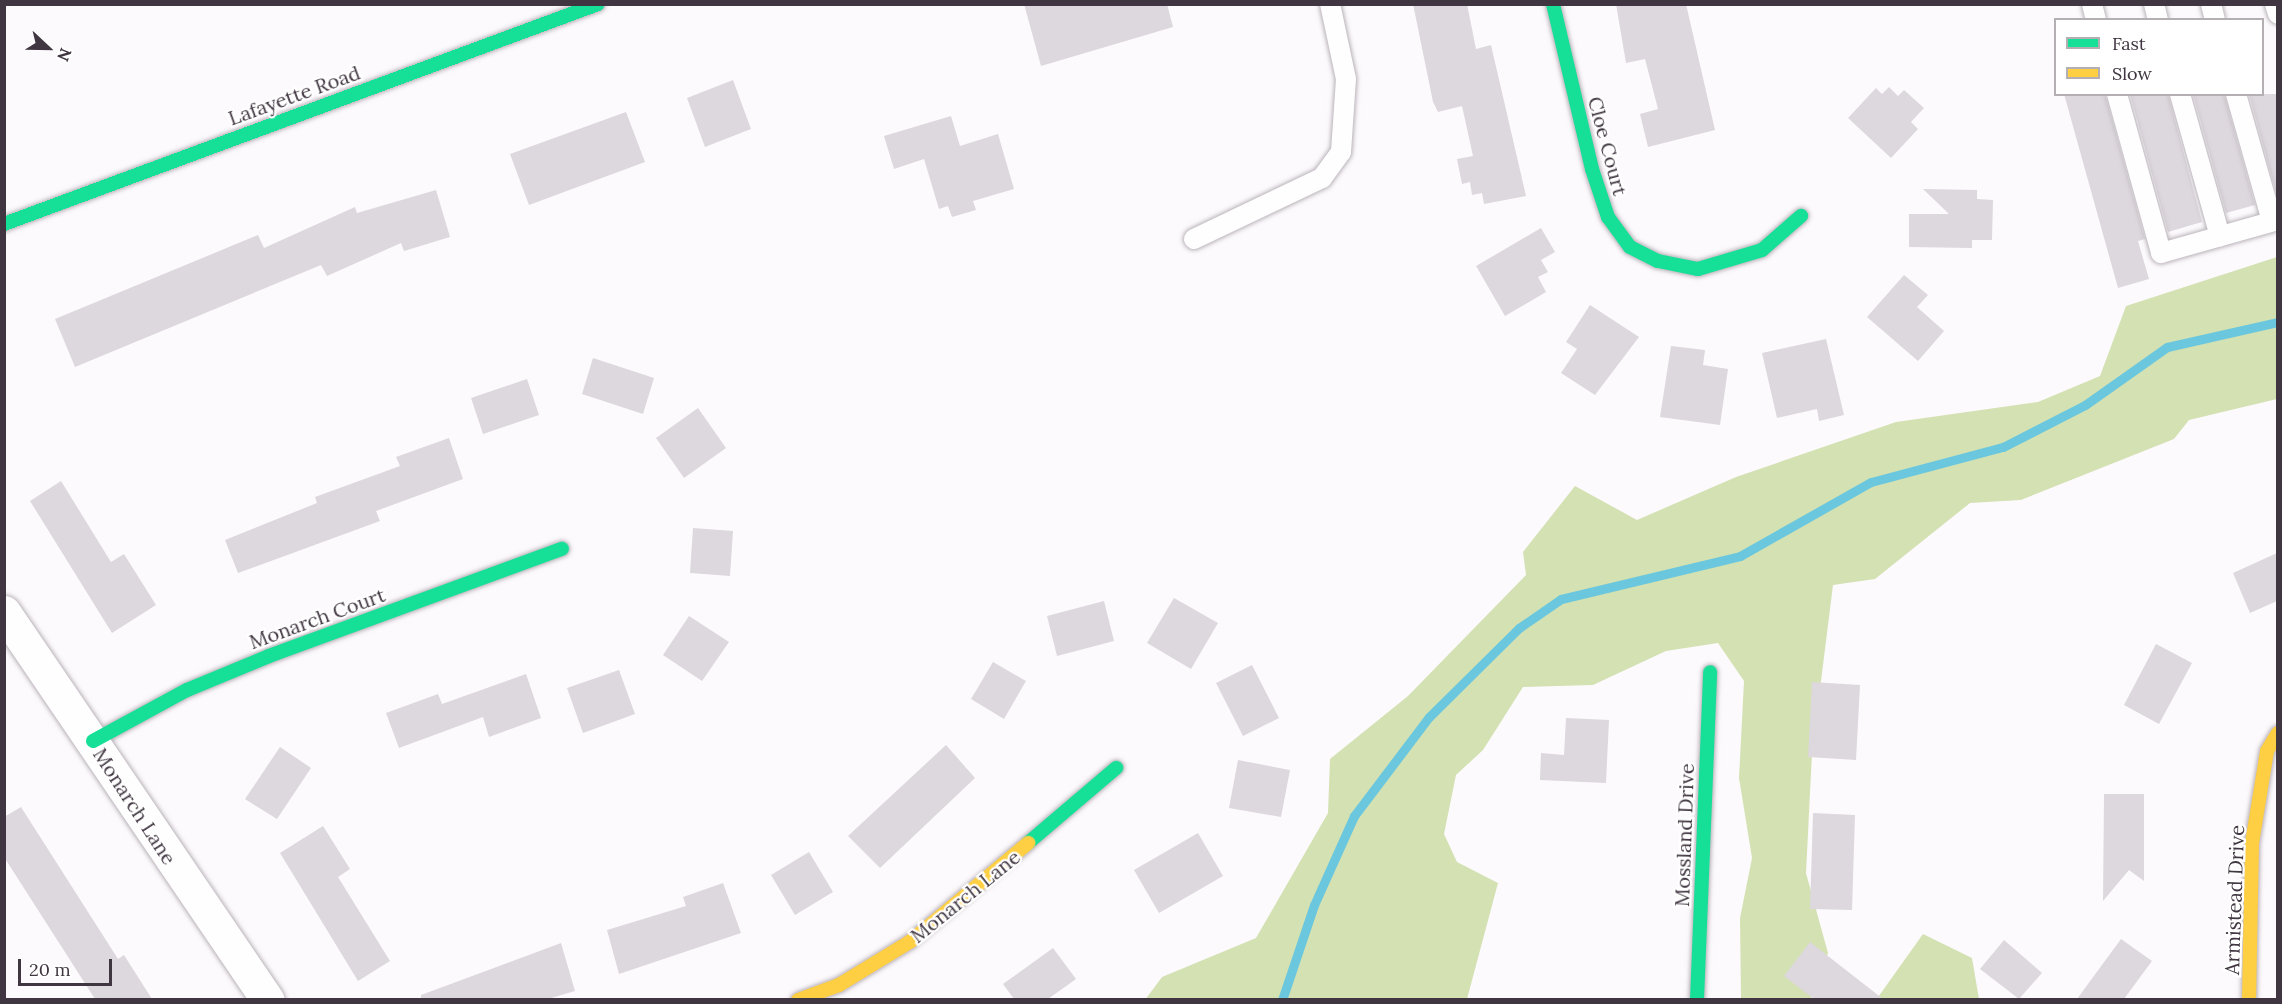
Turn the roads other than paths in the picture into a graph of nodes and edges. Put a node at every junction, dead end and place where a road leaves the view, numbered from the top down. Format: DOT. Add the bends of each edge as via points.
graph roads {
  1 [pos="598,4"];
  2 [pos="1330,4"];
  3 [pos="1553,4"];
  4 [pos="2275,4"];
  5 [pos="2277,14"];
  6 [pos="2118,96"];
  7 [pos="2181,96"];
  8 [pos="2237,96"];
  9 [pos="1801,216"];
  10 [pos="2275,220"];
  11 [pos="4,224"];
  12 [pos="2220,236"];
  13 [pos="1194,239"];
  14 [pos="562,549"];
  15 [pos="4,612"];
  16 [pos="1710,672"];
  17 [pos="2277,733"];
  18 [pos="93,741"];
  19 [pos="1116,768"];
  20 [pos="268,999"];
  21 [pos="798,999"];
  22 [pos="1697,999"];
  23 [pos="2249,999"];
  1 -- 11 [label="street, Lafayette Road"];
  2 -- 13 [label="lane" via="1346,79 1341,152 1322,178"];
  3 -- 9 [label="street, Cloe Court" via="1592,169 1608,217 1630,247 1658,261 1698,269 1762,250"];
  4 -- 5 [label="lane"];
  6 -- 12 [label="lane" via="2161,253"];
  7 -- 12 [label="lane"];
  8 -- 10 [label="lane"];
  10 -- 12 [label="lane"];
  14 -- 18 [label="street, Monarch Court" via="268,656 187,690"];
  15 -- 18 [label="street, Monarch Lane"];
  16 -- 22 [label="street, Mossland Drive"];
  17 -- 23 [label="street, Armistead Drive" via="2267,751 2252,843"];
  18 -- 20 [label="street, Monarch Lane" via="180,876"];
  19 -- 21 [label="street, Monarch Lane" via="911,941 839,985"];
}
